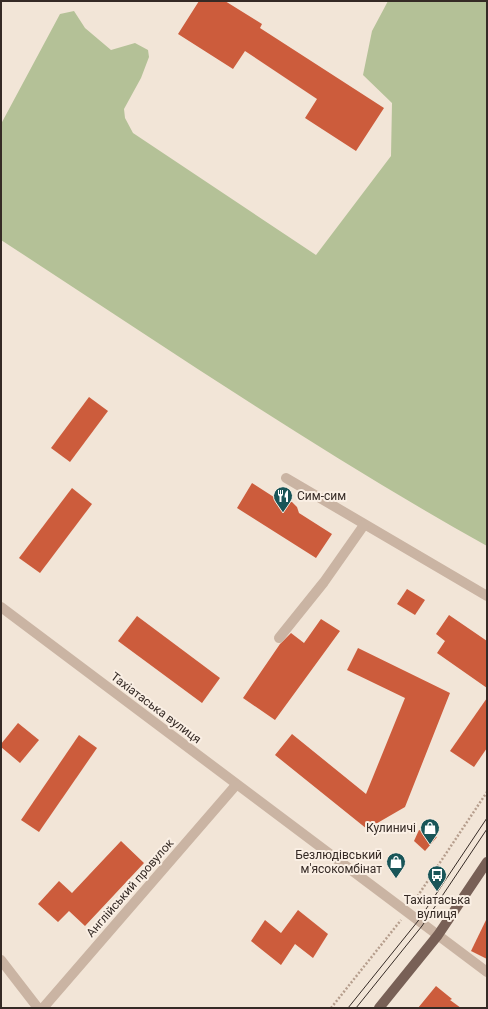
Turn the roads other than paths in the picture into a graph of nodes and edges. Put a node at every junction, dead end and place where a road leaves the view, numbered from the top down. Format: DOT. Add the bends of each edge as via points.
graph roads {
  1 [pos="286,478"];
  2 [pos="364,525"];
  3 [pos="487,596"];
  4 [pos="1,608"];
  5 [pos="279,638"];
  6 [pos="236,785"];
  7 [pos="487,862"];
  8 [pos="438,935"];
  9 [pos="1,960"];
  10 [pos="487,972"];
  11 [pos="38,1008"];
  12 [pos="43,1008"];
  13 [pos="379,1008"];
  1 -- 2 [label="street"];
  2 -- 3 [label="street"];
  2 -- 5 [label="street" via="324,582"];
  4 -- 6 [label="street, Тахіатаська вулиця"];
  6 -- 8 [label="street, Тахіатаська вулиця"];
  6 -- 12 [label="street, Англійський провулок"];
  7 -- 8 [label="main road"];
  8 -- 10 [label="street, Тахіатаська вулиця"];
  8 -- 13 [label="main road"];
  9 -- 11 [label="street"];
}
